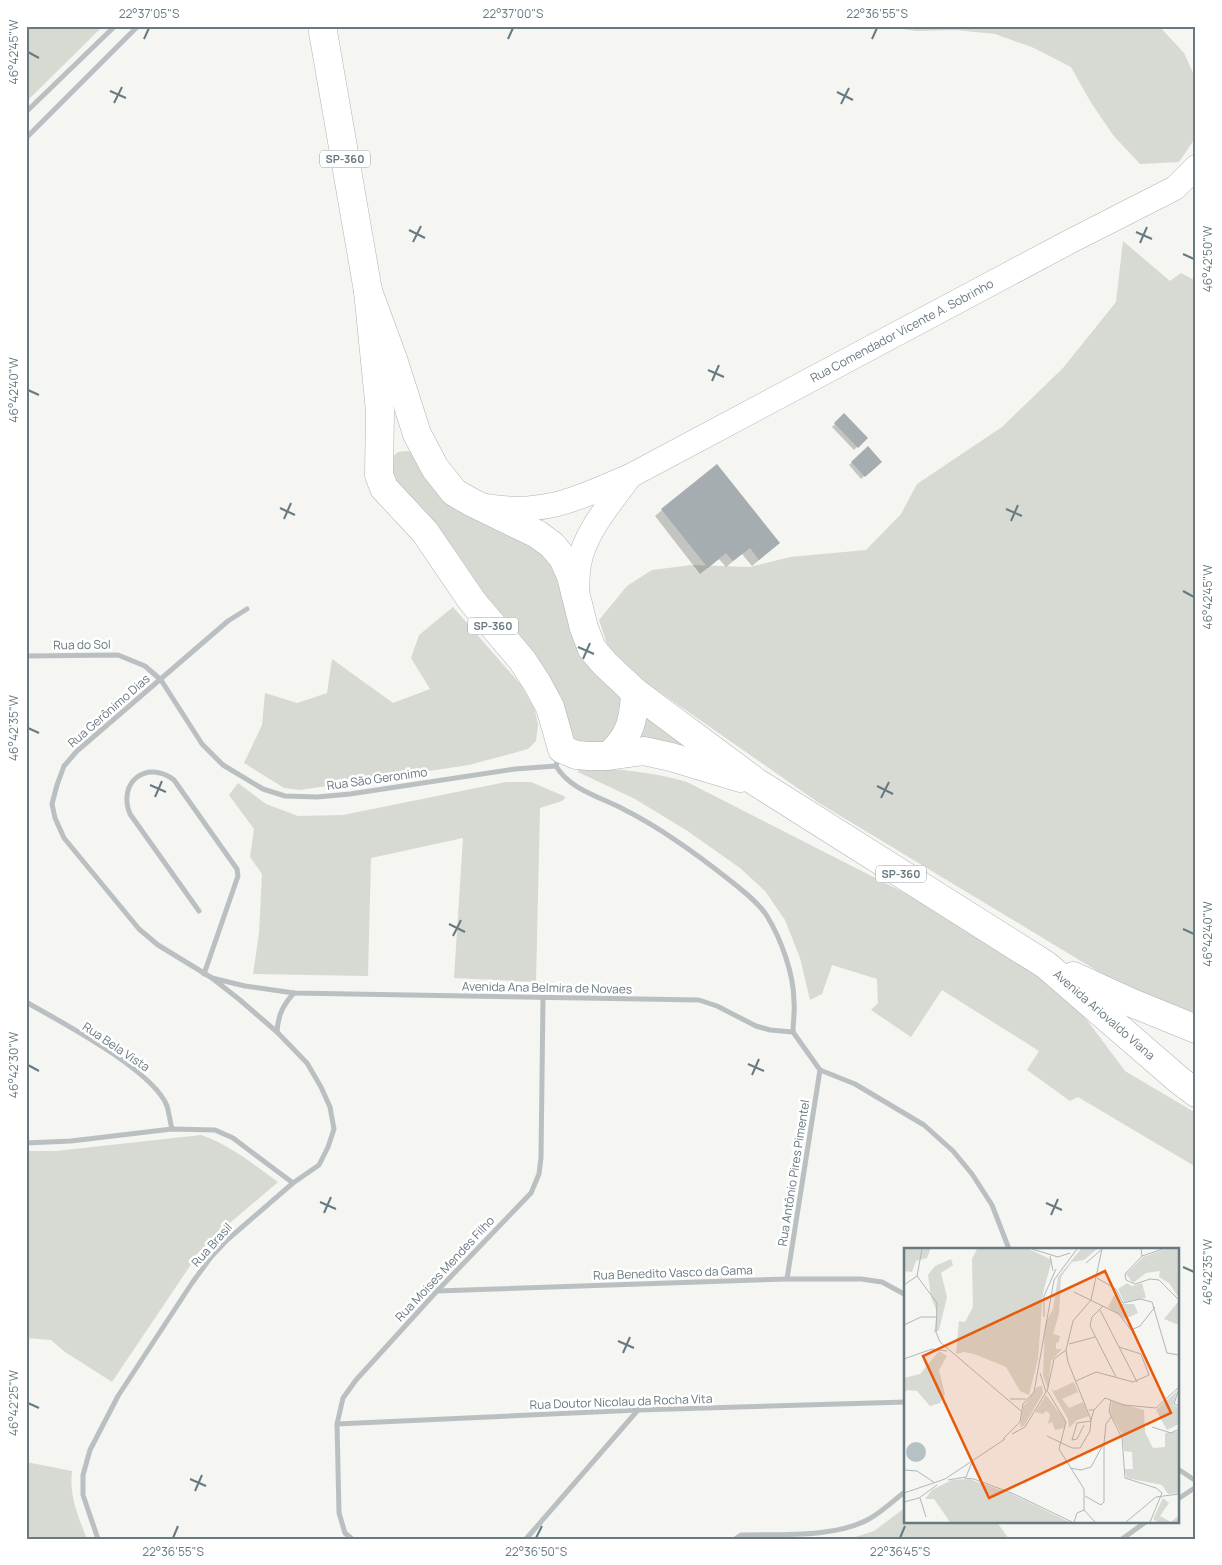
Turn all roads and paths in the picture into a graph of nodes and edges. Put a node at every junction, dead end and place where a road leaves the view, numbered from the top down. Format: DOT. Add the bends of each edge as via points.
graph roads {
  1 [pos="115,26"];
  2 [pos="138,26"];
  3 [pos="322,26"];
  4 [pos="26,112"];
  5 [pos="26,138"];
  6 [pos="1186,180"];
  7 [pos="368,291"];
  8 [pos="424,448"];
  9 [pos="379,475"];
  10 [pos="630,476"];
  11 [pos="476,504"];
  12 [pos="577,599"];
  13 [pos="247,609"];
  14 [pos="26,656"];
  15 [pos="161,680"];
  16 [pos="635,692"];
  17 [pos="608,756"];
  18 [pos="559,758"];
  19 [pos="756,782"];
  20 [pos="199,911"];
  21 [pos="1046,965"];
  22 [pos="204,974"];
  23 [pos="212,978"];
  24 [pos="294,993"];
  25 [pos="543,998"];
  26 [pos="26,1002"];
  27 [pos="1196,1028"];
  28 [pos="277,1032"];
  29 [pos="793,1032"];
  30 [pos="820,1070"];
  31 [pos="1196,1093"];
  32 [pos="172,1129"];
  33 [pos="26,1143"];
  34 [pos="293,1183"];
  35 [pos="1009,1248"];
  36 [pos="787,1278"];
  37 [pos="437,1291"];
  38 [pos="904,1294"];
  39 [pos="904,1402"];
  40 [pos="638,1410"];
  41 [pos="337,1424"];
  42 [pos="1180,1470"];
  43 [pos="1196,1481"];
  44 [pos="1196,1486"];
  45 [pos="904,1493"];
  46 [pos="1180,1498"];
  47 [pos="1146,1522"];
  48 [pos="98,1539"];
  49 [pos="352,1539"];
  50 [pos="526,1539"];
  51 [pos="735,1539"];
  52 [pos="1122,1539"];
  1 -- 4 [label="street"];
  2 -- 5 [label="street"];
  3 -- 7 [label="main road, SP-360"];
  6 -- 10 [label="street, Rua Comendador Vicente A. Sobrinho"];
  7 -- 8 [label="main road, SP-360"];
  7 -- 9 [label="main road, SP-360" via="380,411"];
  8 -- 9 [label="main road" via="402,443 391,448 383,457"];
  8 -- 11 [label="main road, SP-360" via="454,492"];
  9 -- 18 [label="main road, SP-360" via="384,488 425,532 472,601 538,683 550,707"];
  10 -- 11 [label="street, Rua Comendador Vicente A. Sobrinho" via="552,506 507,510"];
  10 -- 12 [label="street" via="583,548 578,565"];
  11 -- 12 [label="main road, SP-360" via="537,534 552,545 571,576"];
  12 -- 16 [label="main road, SP-360" via="592,649"];
  13 -- 15 [label="street, Rua Gerônimo Dias" via="228,621"];
  14 -- 15 [label="street, Rua do Sol" via="118,654 145,666"];
  15 -- 18 [label="street, Rua São Geronimo" via="202,744 223,765 263,789 285,796 350,794 515,769"];
  15 -- 22 [label="street, Rua Gerônimo Dias" via="77,751 64,766 52,804 64,838 139,929"];
  16 -- 17 [label="main road" via="634,714 628,730 619,746"];
  16 -- 19 [label="main road, SP-360"];
  17 -- 18 [label="main road, SP-360"];
  17 -- 19 [label="main road, SP-360" via="644,751"];
  18 -- 29 [label="street" via="562,777 626,810 703,859 766,914 779,939 789,972 794,1000"];
  19 -- 21 [label="main road, SP-360"];
  20 -- 22 [label="street" via="126,805 128,787 140,774 158,772 174,780 237,869 238,876"];
  21 -- 27 [label="main road, Avenida Ariovaldo Viana / SP-360"];
  21 -- 31 [label="main road, Avenida Ariovaldo Viana / SP-360"];
  22 -- 23 [label="street, Rua Gerônimo Dias"];
  23 -- 24 [label="street, Avenida Ana Belmira de Novaes"];
  23 -- 28 [label="street, Rua Brasil"];
  24 -- 25 [label="street, Avenida Ana Belmira de Novaes"];
  24 -- 28 [label="street" via="281,1010"];
  25 -- 29 [label="street, Avenida Ana Belmira de Novaes" via="699,1000 756,1026"];
  25 -- 37 [label="street, Rua Moises Mendes Filho" via="539,1174 531,1193"];
  26 -- 32 [label="street, Rua Bela Vista" via="140,1072 166,1105"];
  28 -- 34 [label="street, Rua Brasil" via="307,1064 321,1087 330,1107 334,1129 319,1165"];
  29 -- 30 [label="street"];
  30 -- 35 [label="street" via="855,1084 924,1126 953,1151 992,1205"];
  30 -- 36 [label="street, Rua Antônio Pires Pimentel"];
  32 -- 33 [label="street"];
  32 -- 34 [label="street" via="224,1132"];
  34 -- 48 [label="street, Rua Brasil" via="211,1257 118,1396 90,1450 83,1475 83,1495"];
  36 -- 37 [label="street, Rua Benedito Vasco da Gama"];
  36 -- 38 [label="street, Rua Benedito Vasco da Gama" via="860,1279 882,1282"];
  37 -- 41 [label="street, Rua Moises Mendes Filho" via="356,1380 343,1398"];
  39 -- 40 [label="street, Rua Doutor Nicolau da Rocha Vita"];
  40 -- 41 [label="street, Rua Doutor Nicolau da Rocha Vita"];
  40 -- 50 [label="street"];
  41 -- 49 [label="street, Rua Moises Mendes Filho" via="339,1513 345,1533"];
  42 -- 43 [label="street"];
  44 -- 46 [label="street"];
  45 -- 51 [label="street" via="870,1519 851,1527 828,1532 741,1535"];
  47 -- 52 [label="street"];
}
